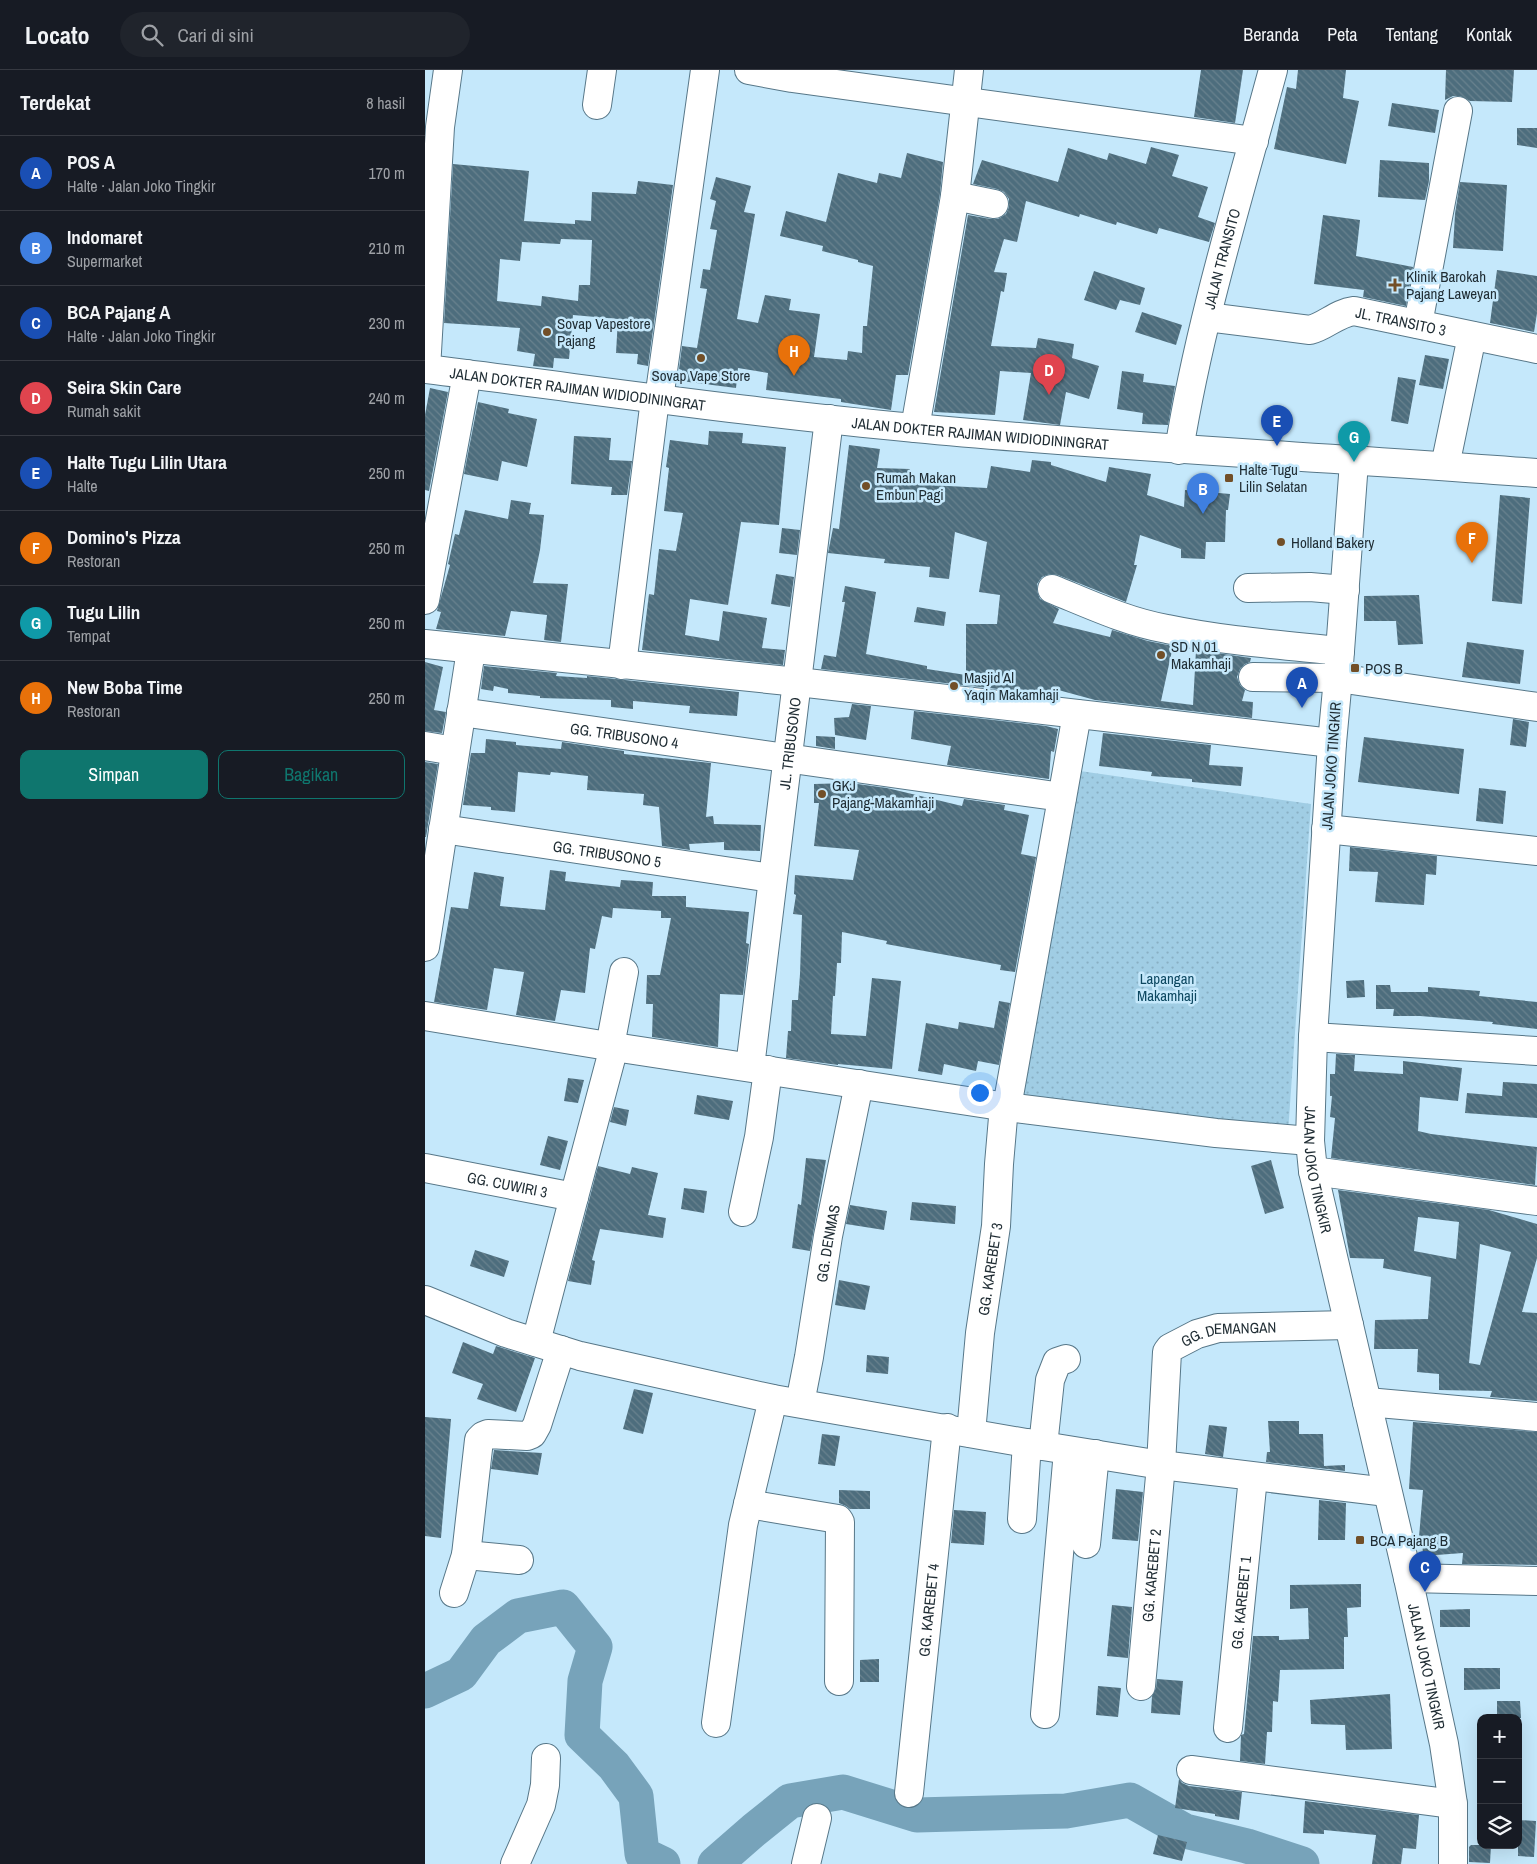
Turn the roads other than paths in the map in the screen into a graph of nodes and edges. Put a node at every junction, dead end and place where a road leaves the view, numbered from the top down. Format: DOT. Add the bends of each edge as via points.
graph roads {
  1 [pos="448,70"];
  2 [pos="602,70"];
  3 [pos="705,70"];
  4 [pos="749,70"];
  5 [pos="969,70"];
  6 [pos="1273,70"];
  7 [pos="964,100"];
  8 [pos="597,105"];
  9 [pos="1458,112"];
  10 [pos="433,126"];
  11 [pos="1254,141"];
  12 [pos="955,196"];
  13 [pos="994,204"];
  14 [pos="1207,317"];
  15 [pos="1418,324"];
  16 [pos="1472,336"];
  17 [pos="1537,349"];
  18 [pos="425,369"];
  19 [pos="467,374"];
  20 [pos="657,399"];
  21 [pos="829,419"];
  22 [pos="915,428"];
  23 [pos="1179,450"];
  24 [pos="1354,462"];
  25 [pos="1445,466"];
  26 [pos="1537,474"];
  27 [pos="430,540"];
  28 [pos="1248,588"];
  29 [pos="1052,589"];
  30 [pos="1345,590"];
  31 [pos="425,600"];
  32 [pos="425,644"];
  33 [pos="471,650"];
  34 [pos="1340,651"];
  35 [pos="622,665"];
  36 [pos="1253,677"];
  37 [pos="1338,678"];
  38 [pos="798,682"];
  39 [pos="1537,708"];
  40 [pos="461,712"];
  41 [pos="1077,714"];
  42 [pos="1332,743"];
  43 [pos="425,746"];
  44 [pos="455,751"];
  45 [pos="787,757"];
  46 [pos="1062,797"];
  47 [pos="1326,829"];
  48 [pos="437,834"];
  49 [pos="1537,851"];
  50 [pos="772,878"];
  51 [pos="426,932"];
  52 [pos="623,972"];
  53 [pos="425,1016"];
  54 [pos="1313,1037"];
  55 [pos="612,1047"];
  56 [pos="1537,1051"];
  57 [pos="759,1068"];
  58 [pos="859,1084"];
  59 [pos="1005,1106"];
  60 [pos="1310,1141"];
  61 [pos="425,1168"];
  62 [pos="1313,1171"];
  63 [pos="1537,1201"];
  64 [pos="572,1204"];
  65 [pos="743,1212"];
  66 [pos="425,1300"];
  67 [pos="1349,1325"];
  68 [pos="549,1346"];
  69 [pos="1066,1359"];
  70 [pos="773,1399"];
  71 [pos="1367,1402"];
  72 [pos="800,1403"];
  73 [pos="1537,1417"];
  74 [pos="959,1431"];
  75 [pos="1046,1447"];
  76 [pos="1095,1454"];
  77 [pos="1161,1465"];
  78 [pos="1253,1477"];
  79 [pos="1387,1492"];
  80 [pos="748,1504"];
  81 [pos="1022,1519"];
  82 [pos="1086,1544"];
  83 [pos="466,1555"];
  84 [pos="519,1560"];
  85 [pos="1408,1578"];
  86 [pos="1537,1581"];
  87 [pos="454,1593"];
  88 [pos="839,1681"];
  89 [pos="1141,1686"];
  90 [pos="1045,1714"];
  91 [pos="716,1723"];
  92 [pos="1228,1728"];
  93 [pos="546,1758"];
  94 [pos="1191,1770"];
  95 [pos="909,1793"];
  96 [pos="1453,1804"];
  97 [pos="817,1818"];
  98 [pos="515,1864"];
  99 [pos="807,1864"];
  100 [pos="1453,1864"];
  1 -- 10 [label="street"];
  2 -- 8 [label="street"];
  3 -- 20 [label="street"];
  4 -- 7 [label="street"];
  5 -- 7 [label="street"];
  6 -- 11 [label="street, JALAN TRANSITO"];
  7 -- 11 [label="street"];
  7 -- 12 [label="street"];
  9 -- 15 [label="street"];
  10 -- 18 [label="street"];
  11 -- 14 [label="street, JALAN TRANSITO"];
  12 -- 13 [label="street"];
  12 -- 22 [label="street"];
  14 -- 15 [label="street, JL. TRANSITO 3" via="1310,330 1338,315 1354,312"];
  14 -- 23 [label="street, JALAN TRANSITO"];
  15 -- 16 [label="street, JL. TRANSITO 3"];
  16 -- 17 [label="street, JL. TRANSITO 3"];
  16 -- 25 [label="street"];
  18 -- 19 [label="street, JALAN DOKTER RAJIMAN WIDIODININGRAT"];
  19 -- 20 [label="street, JALAN DOKTER RAJIMAN WIDIODININGRAT"];
  19 -- 27 [label="street"];
  20 -- 21 [label="street, JALAN DOKTER RAJIMAN WIDIODININGRAT"];
  20 -- 35 [label="street"];
  21 -- 22 [label="street, JALAN DOKTER RAJIMAN WIDIODININGRAT"];
  21 -- 38 [label="street, JL. TRIBUSONO"];
  22 -- 23 [label="street, JALAN DOKTER RAJIMAN WIDIODININGRAT"];
  23 -- 24 [label="street, JALAN DOKTER RAJIMAN WIDIODININGRAT"];
  24 -- 25 [label="street, JALAN DOKTER RAJIMAN WIDIODININGRAT"];
  24 -- 30 [label="street, JALAN JOKO TINGKIR"];
  25 -- 26 [label="street, JALAN DOKTER RAJIMAN WIDIODININGRAT"];
  27 -- 31 [label="street"];
  28 -- 30 [label="street"];
  29 -- 34 [label="street" via="1115,614 1165,629"];
  30 -- 34 [label="street, JALAN JOKO TINGKIR"];
  32 -- 33 [label="street"];
  33 -- 35 [label="street"];
  33 -- 40 [label="street"];
  34 -- 37 [label="street, JALAN JOKO TINGKIR"];
  35 -- 38 [label="street"];
  36 -- 37 [label="street"];
  37 -- 39 [label="street"];
  37 -- 42 [label="street, JALAN JOKO TINGKIR"];
  38 -- 41 [label="street"];
  38 -- 45 [label="street, JL. TRIBUSONO"];
  40 -- 44 [label="street"];
  40 -- 45 [label="street, GG. TRIBUSONO 4"];
  41 -- 42 [label="street"];
  41 -- 46 [label="street, GG. KAREBET 3"];
  42 -- 47 [label="street, JALAN JOKO TINGKIR"];
  43 -- 44 [label="street"];
  44 -- 48 [label="street"];
  45 -- 46 [label="street, GG. TRIBUSONO 4"];
  45 -- 50 [label="street, JL. TRIBUSONO"];
  46 -- 59 [label="street, GG. KAREBET 3"];
  47 -- 49 [label="street"];
  47 -- 54 [label="street, JALAN JOKO TINGKIR"];
  48 -- 50 [label="street, GG. TRIBUSONO 5"];
  48 -- 51 [label="street"];
  50 -- 57 [label="street, JL. TRIBUSONO"];
  52 -- 55 [label="street"];
  53 -- 55 [label="street"];
  54 -- 56 [label="street"];
  54 -- 60 [label="street, JALAN JOKO TINGKIR"];
  55 -- 57 [label="street"];
  55 -- 64 [label="street"];
  57 -- 58 [label="street"];
  57 -- 65 [label="street, JL. TRIBUSONO" via="754,1166"];
  58 -- 59 [label="street"];
  58 -- 72 [label="street, GG. DENMAS" via="828,1236"];
  59 -- 60 [label="street" via="1216,1133"];
  59 -- 74 [label="street, GG. KAREBET 3" via="996,1226 980,1333"];
  60 -- 62 [label="street, JALAN JOKO TINGKIR"];
  61 -- 64 [label="street, GG. CUWIRI 3"];
  62 -- 63 [label="street"];
  62 -- 67 [label="street, JALAN JOKO TINGKIR"];
  64 -- 68 [label="street"];
  66 -- 68 [label="street" via="460,1316"];
  67 -- 71 [label="street, JALAN JOKO TINGKIR"];
  67 -- 77 [label="street, GG. DEMANGAN" via="1218,1328 1197,1334 1170,1348 1165,1357"];
  68 -- 70 [label="street" via="580,1356"];
  68 -- 83 [label="street" via="537,1425 532,1434 488,1434 479,1440"];
  69 -- 75 [label="street" via="1055,1364 1050,1380"];
  70 -- 72 [label="street"];
  70 -- 80 [label="street"];
  71 -- 73 [label="street"];
  71 -- 79 [label="street, JALAN JOKO TINGKIR"];
  72 -- 74 [label="street"];
  74 -- 75 [label="street"];
  74 -- 95 [label="street, GG. KAREBET 4"];
  75 -- 76 [label="street"];
  75 -- 81 [label="street"];
  75 -- 90 [label="street"];
  76 -- 77 [label="street"];
  76 -- 82 [label="street"];
  77 -- 78 [label="street"];
  77 -- 89 [label="street, GG. KAREBET 2"];
  78 -- 79 [label="street"];
  78 -- 92 [label="street, GG. KAREBET 1"];
  79 -- 85 [label="street, JALAN JOKO TINGKIR"];
  80 -- 88 [label="street" via="838,1519 840,1522"];
  80 -- 91 [label="street"];
  83 -- 84 [label="street"];
  83 -- 87 [label="street"];
  85 -- 86 [label="street"];
  85 -- 96 [label="street, JALAN JOKO TINGKIR"];
  93 -- 98 [label="street" via="541,1805"];
  94 -- 96 [label="street"];
  96 -- 100 [label="street, JALAN JOKO TINGKIR"];
  97 -- 99 [label="street"];
}
